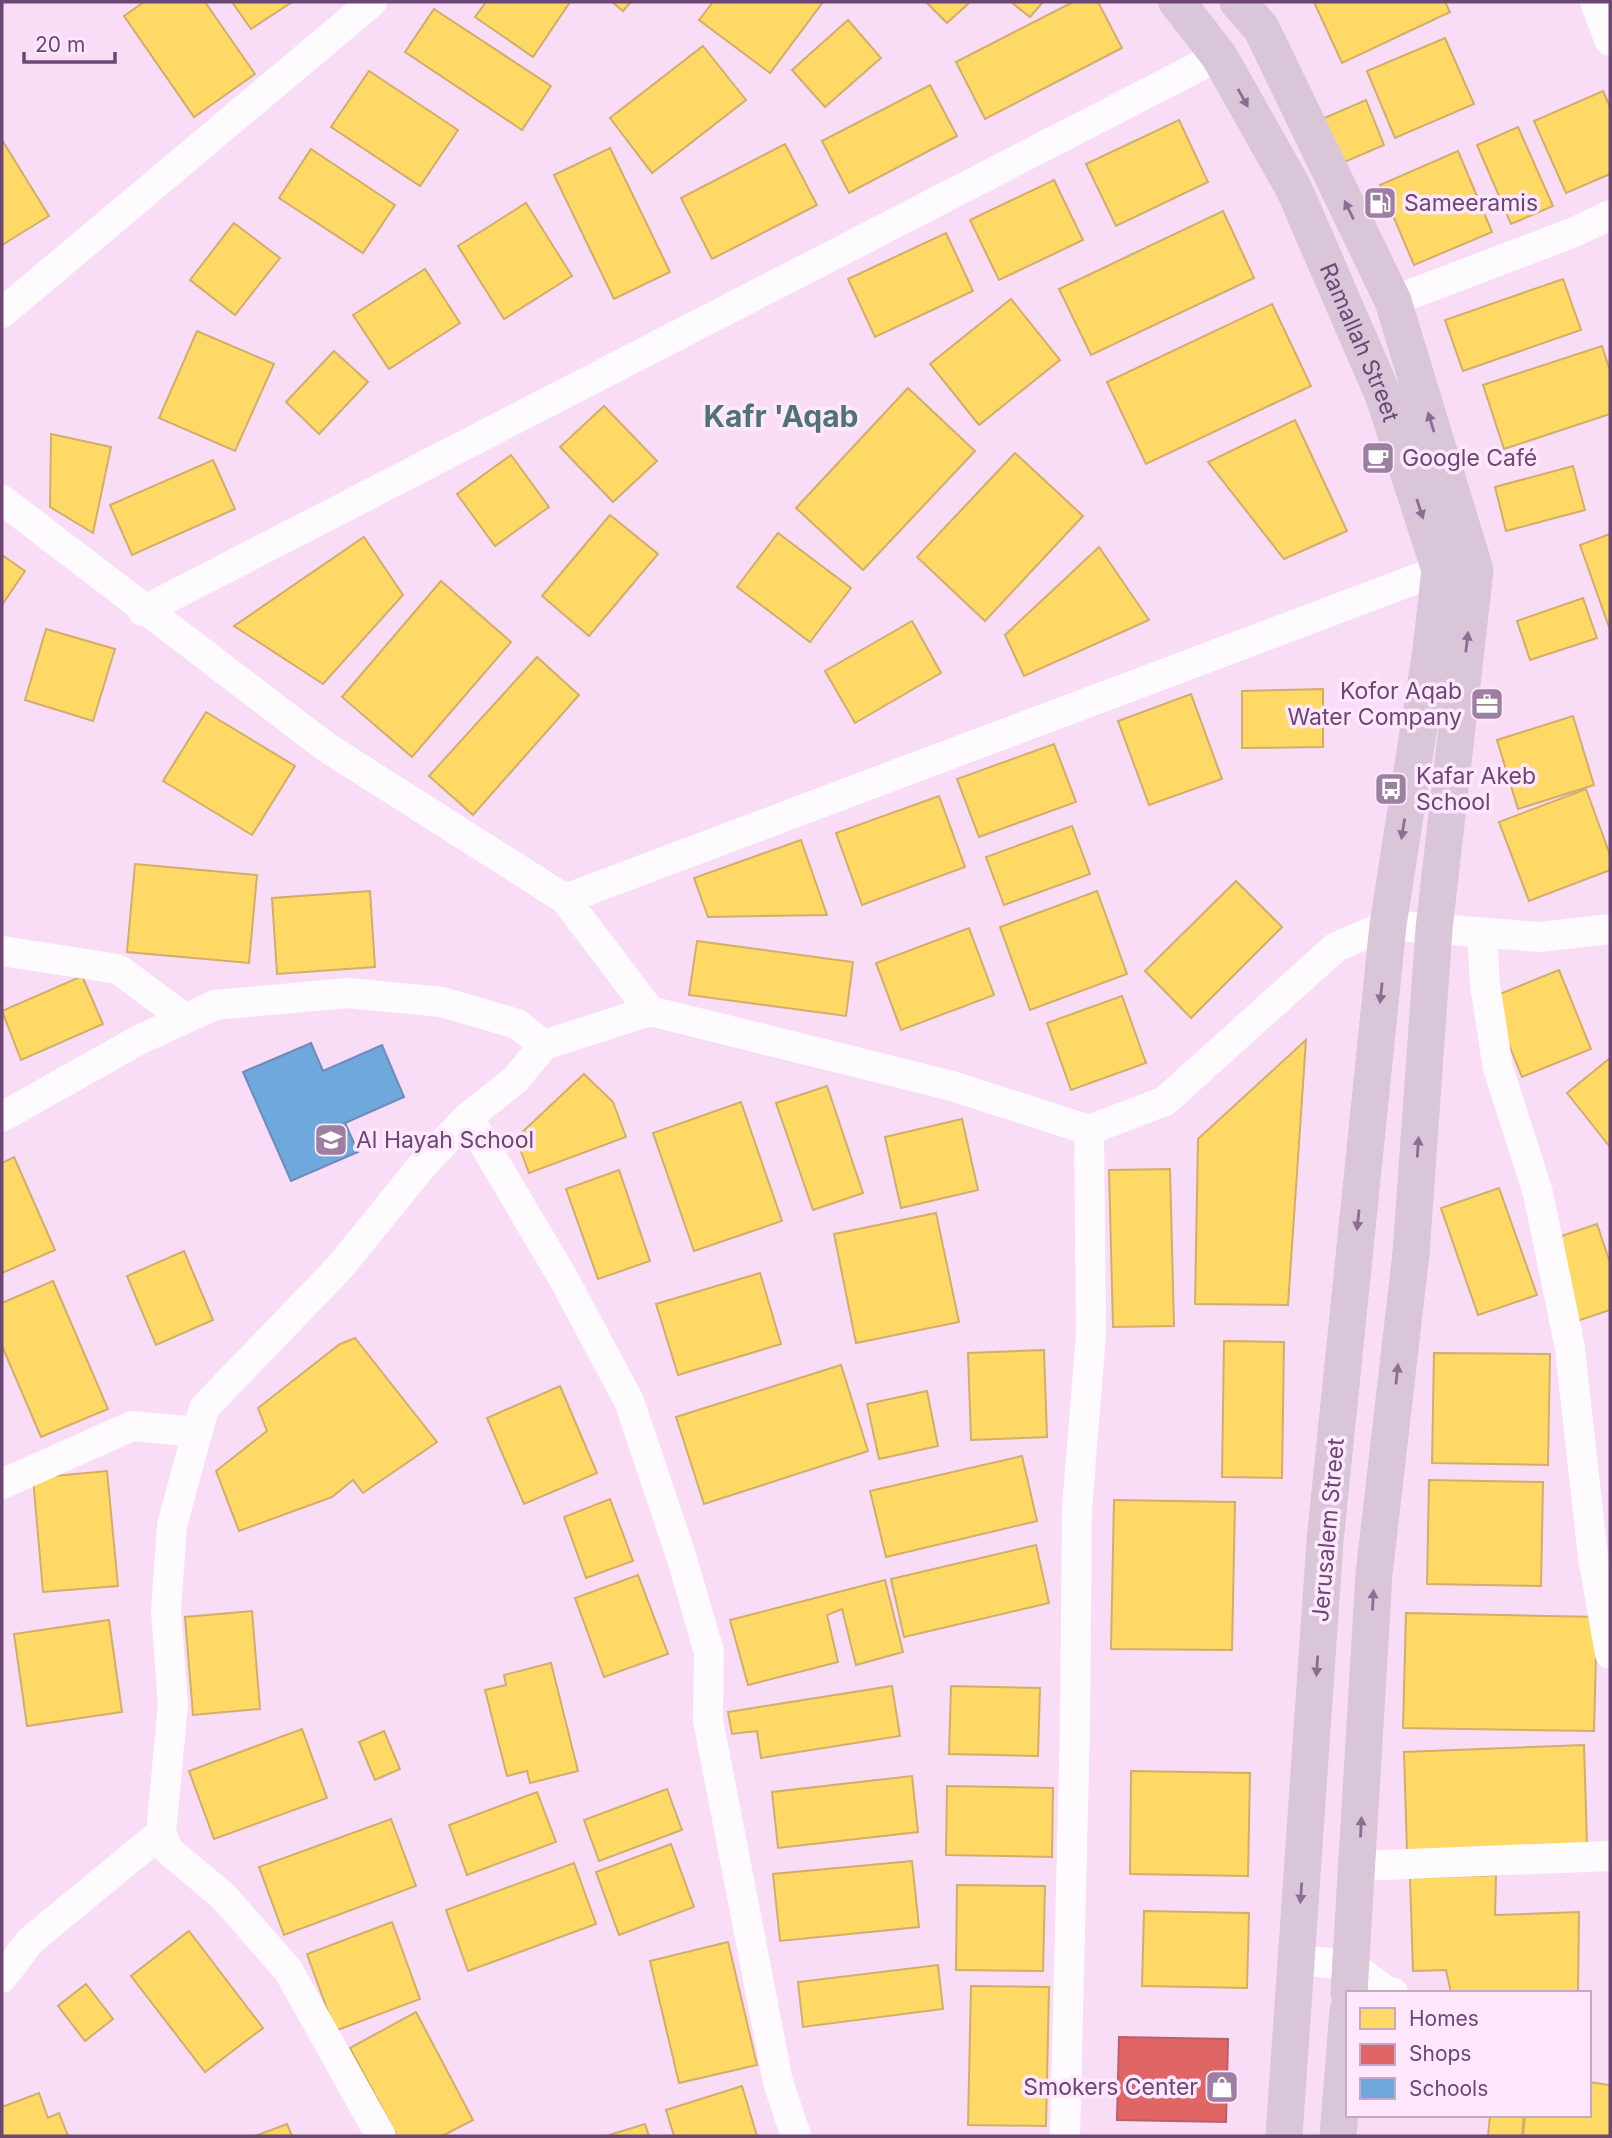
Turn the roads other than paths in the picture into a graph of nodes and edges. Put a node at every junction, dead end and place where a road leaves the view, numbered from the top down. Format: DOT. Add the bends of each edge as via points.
graph roads {
  1 [pos="372,2"];
  2 [pos="1177,2"];
  3 [pos="1238,2"];
  4 [pos="1595,2"];
  5 [pos="1610,41"];
  6 [pos="1219,56"];
  7 [pos="1610,215"];
  8 [pos="1393,301"];
  9 [pos="2,313"];
  10 [pos="2,500"];
  11 [pos="1440,570"];
  12 [pos="143,611"];
  13 [pos="565,899"];
  14 [pos="1388,926"];
  15 [pos="1434,929"];
  16 [pos="1610,929"];
  17 [pos="1482,933"];
  18 [pos="2,951"];
  19 [pos="650,1011"];
  20 [pos="183,1017"];
  21 [pos="544,1045"];
  22 [pos="2,1117"];
  23 [pos="468,1117"];
  24 [pos="1088,1130"];
  25 [pos="197,1432"];
  26 [pos="2,1484"];
  27 [pos="1610,1654"];
  28 [pos="161,1833"];
  29 [pos="1610,1856"];
  30 [pos="1359,1866"];
  31 [pos="1296,1960"];
  32 [pos="2,1978"];
  33 [pos="1350,1979"];
  34 [pos="1386,1991"];
  35 [pos="1346,2036"];
  36 [pos="382,2136"];
  37 [pos="796,2136"];
  38 [pos="1065,2136"];
  39 [pos="1284,2136"];
  40 [pos="1338,2136"];
  1 -- 9 [label="street"];
  2 -- 6 [label="main road, Ramallah Street"];
  8 -- 3 [label="main road, Ramallah Street, one-way" via="1261,28"];
  4 -- 5 [label="street"];
  6 -- 11 [label="main road, Ramallah Street, one-way" via="1294,189 1384,397"];
  6 -- 12 [label="street"];
  7 -- 8 [label="street"];
  15 -- 8 [label="main road, Ramallah Street, one-way" via="1475,570"];
  10 -- 12 [label="street"];
  11 -- 13 [label="street"];
  11 -- 14 [label="main road, Ramallah Street, one-way"];
  12 -- 13 [label="street" via="326,747"];
  13 -- 19 [label="street"];
  14 -- 15 [label="street"];
  14 -- 24 [label="street" via="1336,947 1165,1101"];
  14 -- 31 [label="main road, Jerusalem Street, one-way" via="1325,1541"];
  15 -- 17 [label="street"];
  30 -- 15 [label="main road, one-way" via="1374,1574 1411,1254"];
  16 -- 17 [label="street" via="1539,937"];
  17 -- 27 [label="street" via="1498,1068 1538,1193 1570,1348 1593,1556"];
  18 -- 20 [label="street" via="118,969"];
  19 -- 21 [label="street"];
  19 -- 24 [label="street" via="952,1086"];
  20 -- 21 [label="street" via="215,1005 348,993 442,1002 517,1024"];
  20 -- 22 [label="street"];
  21 -- 23 [label="street" via="515,1080"];
  23 -- 25 [label="street" via="340,1267 204,1408"];
  23 -- 37 [label="street" via="629,1401 677,1545 709,1652 708,1720 778,2082"];
  24 -- 38 [label="street" via="1091,1334 1077,1508"];
  25 -- 26 [label="street" via="132,1426"];
  25 -- 28 [label="street" via="172,1525 166,1610 173,1705"];
  28 -- 32 [label="street" via="30,1941"];
  28 -- 36 [label="street" via="168,1850 223,1896 288,1970"];
  29 -- 30 [label="street"];
  30 -- 33 [label="main road"];
  31 -- 33 [label="street"];
  31 -- 39 [label="main road, Jerusalem Street"];
  33 -- 34 [label="street"];
  35 -- 40 [label="main road"];
}
